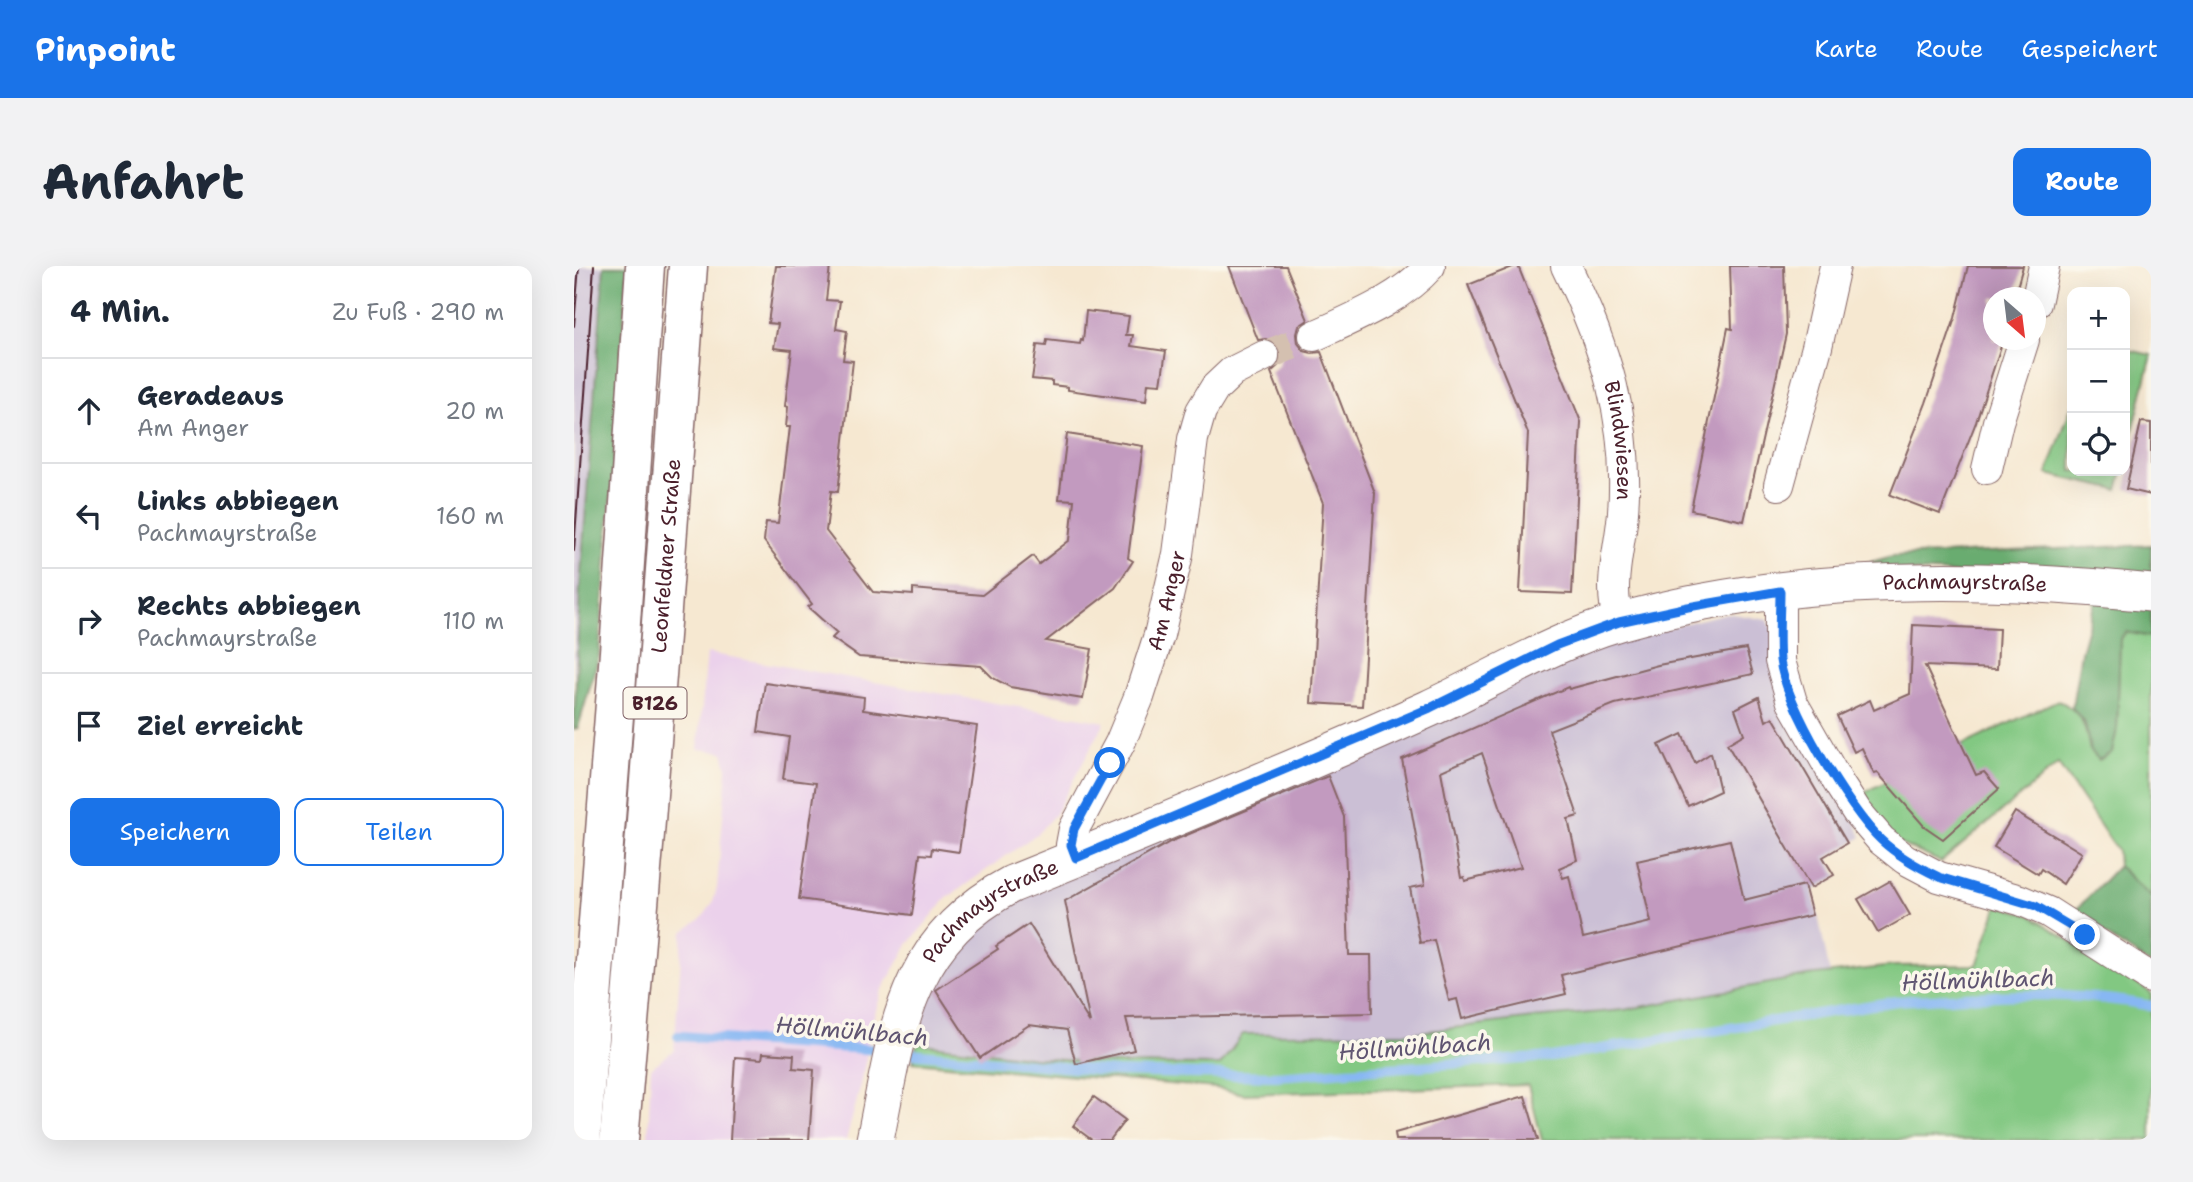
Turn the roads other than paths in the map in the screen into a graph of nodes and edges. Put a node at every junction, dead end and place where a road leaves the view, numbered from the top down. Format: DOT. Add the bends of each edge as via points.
graph roads {
  1 [pos="645,266"];
  2 [pos="688,266"];
  3 [pos="1430,266"];
  4 [pos="1566,266"];
  5 [pos="1835,266"];
  6 [pos="2044,266"];
  7 [pos="2039,287"];
  8 [pos="1314,336"];
  9 [pos="2021,350"];
  10 [pos="1264,356"];
  11 [pos="1987,469"];
  12 [pos="1779,485"];
  13 [pos="1780,591"];
  14 [pos="2151,593"];
  15 [pos="1619,622"];
  16 [pos="1076,858"];
  17 [pos="586,922"];
  18 [pos="2151,978"];
  19 [pos="581,1140"];
  20 [pos="619,1140"];
  21 [pos="875,1140"];
  1 -- 17 [label="main road, Leonfeldner Straße / B126" via="620,638"];
  2 -- 20 [label="main road, Leonfeldner Straße / B126"];
  3 -- 8 [label="street" via="1384,301"];
  4 -- 15 [label="street, Blindwiesen" via="1611,375 1619,416 1623,512 1612,589"];
  5 -- 12 [label="street"];
  6 -- 7 [label="street"];
  9 -- 11 [label="street"];
  10 -- 16 [label="street, Am Anger" via="1232,372 1201,411 1178,554 1159,635 1120,743 1074,829 1071,845"];
  13 -- 14 [label="street, Pachmayrstraße" via="1944,582"];
  13 -- 15 [label="street, Pachmayrstraße"];
  13 -- 18 [label="street" via="1780,661 1789,694 1839,784 1874,834 1905,859 1939,877 2048,912"];
  15 -- 16 [label="street, Pachmayrstraße" via="1557,645 1430,708"];
  16 -- 21 [label="street, Pachmayrstraße" via="987,898 961,917 938,944 907,1001"];
  17 -- 19 [label="main road, Leonfeldner Straße / B126"];
}
